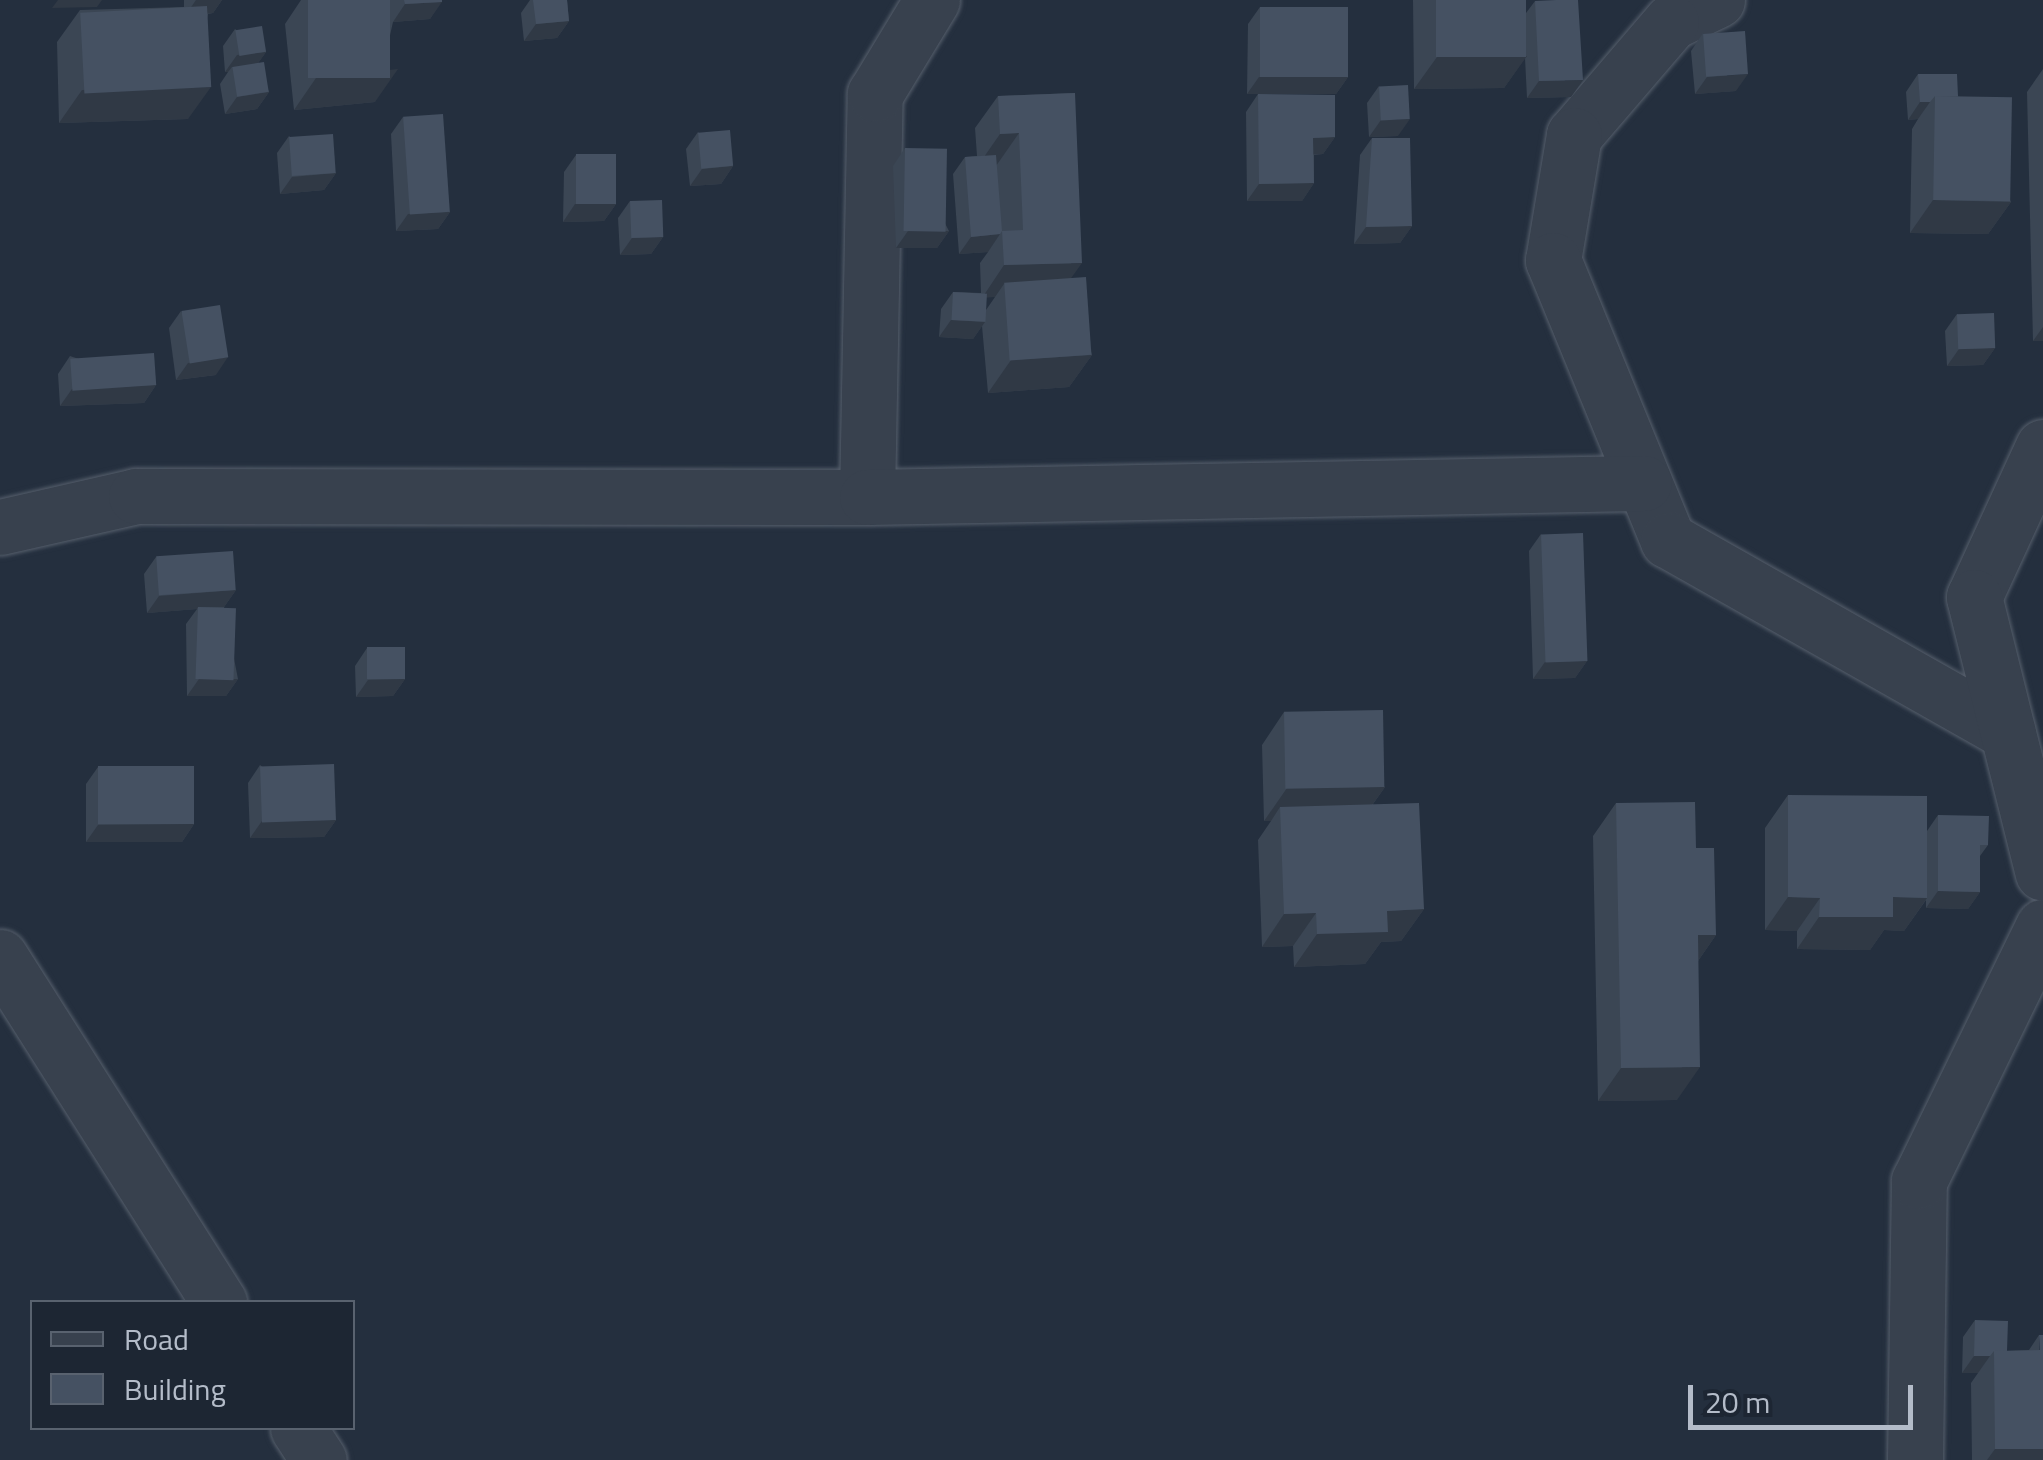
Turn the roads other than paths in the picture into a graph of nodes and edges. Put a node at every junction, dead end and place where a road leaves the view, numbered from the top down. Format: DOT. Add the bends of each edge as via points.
graph roads {
  1 [pos="1716,0"];
  2 [pos="924,3"];
  3 [pos="2043,446"];
  4 [pos="1644,483"];
  5 [pos="867,497"];
  6 [pos="0,527"];
  7 [pos="2008,732"];
  8 [pos="2043,873"];
  9 [pos="2043,927"];
  10 [pos="0,957"];
  11 [pos="218,1300"];
  12 [pos="299,1430"];
  13 [pos="319,1460"];
  14 [pos="1915,1460"];
  1 -- 4 [label="street" via="1671,22 1574,136 1553,260"];
  2 -- 5 [label="street" via="875,94"];
  3 -- 7 [label="street" via="1974,597"];
  4 -- 5 [label="street"];
  4 -- 7 [label="street" via="1668,540"];
  5 -- 6 [label="street" via="136,496"];
  7 -- 8 [label="street"];
  9 -- 14 [label="street" via="1919,1181"];
  10 -- 11 [label="street"];
  12 -- 13 [label="street"];
}
